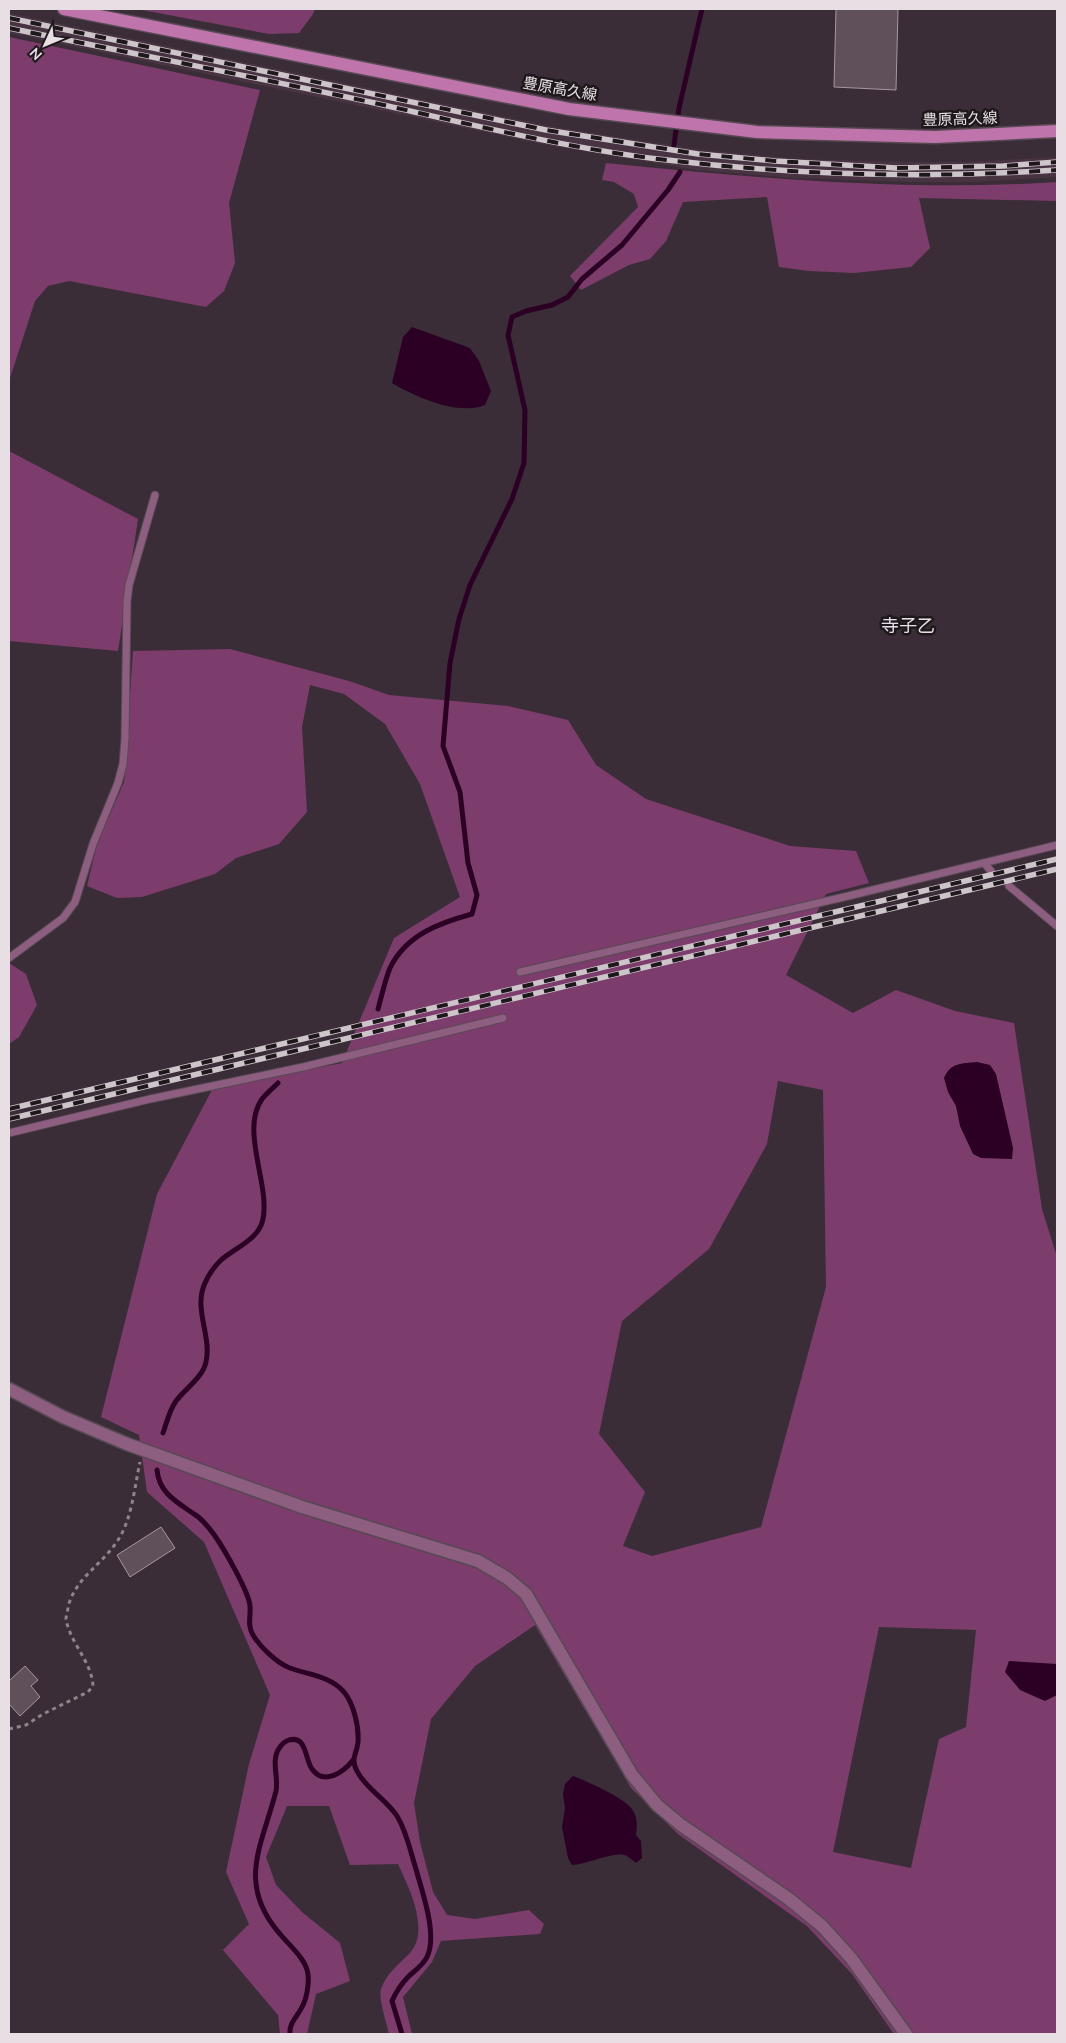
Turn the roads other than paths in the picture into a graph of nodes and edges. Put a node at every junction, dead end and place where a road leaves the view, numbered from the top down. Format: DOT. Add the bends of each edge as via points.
graph roads {
  1 [pos="64,9"];
  2 [pos="1057,131"];
  3 [pos="155,495"];
  4 [pos="1057,845"];
  5 [pos="984,863"];
  6 [pos="991,871"];
  7 [pos="1009,886"];
  8 [pos="1057,926"];
  9 [pos="9,958"];
  10 [pos="520,972"];
  11 [pos="503,1018"];
  12 [pos="9,1133"];
  13 [pos="9,1389"];
  14 [pos="906,2034"];
  1 -- 2 [label="main road, 豊原高久線" via="569,109 757,132 935,137"];
  3 -- 9 [label="lane" via="129,585 125,739 118,783 74,902 64,918"];
  4 -- 5 [label="lane"];
  5 -- 6 [label="lane"];
  5 -- 10 [label="lane"];
  7 -- 8 [label="lane"];
  11 -- 12 [label="lane"];
  13 -- 14 [label="street" via="63,1417 143,1450 302,1508 478,1561 507,1578 526,1594 632,1775 658,1805 822,1926 851,1958"];
}
